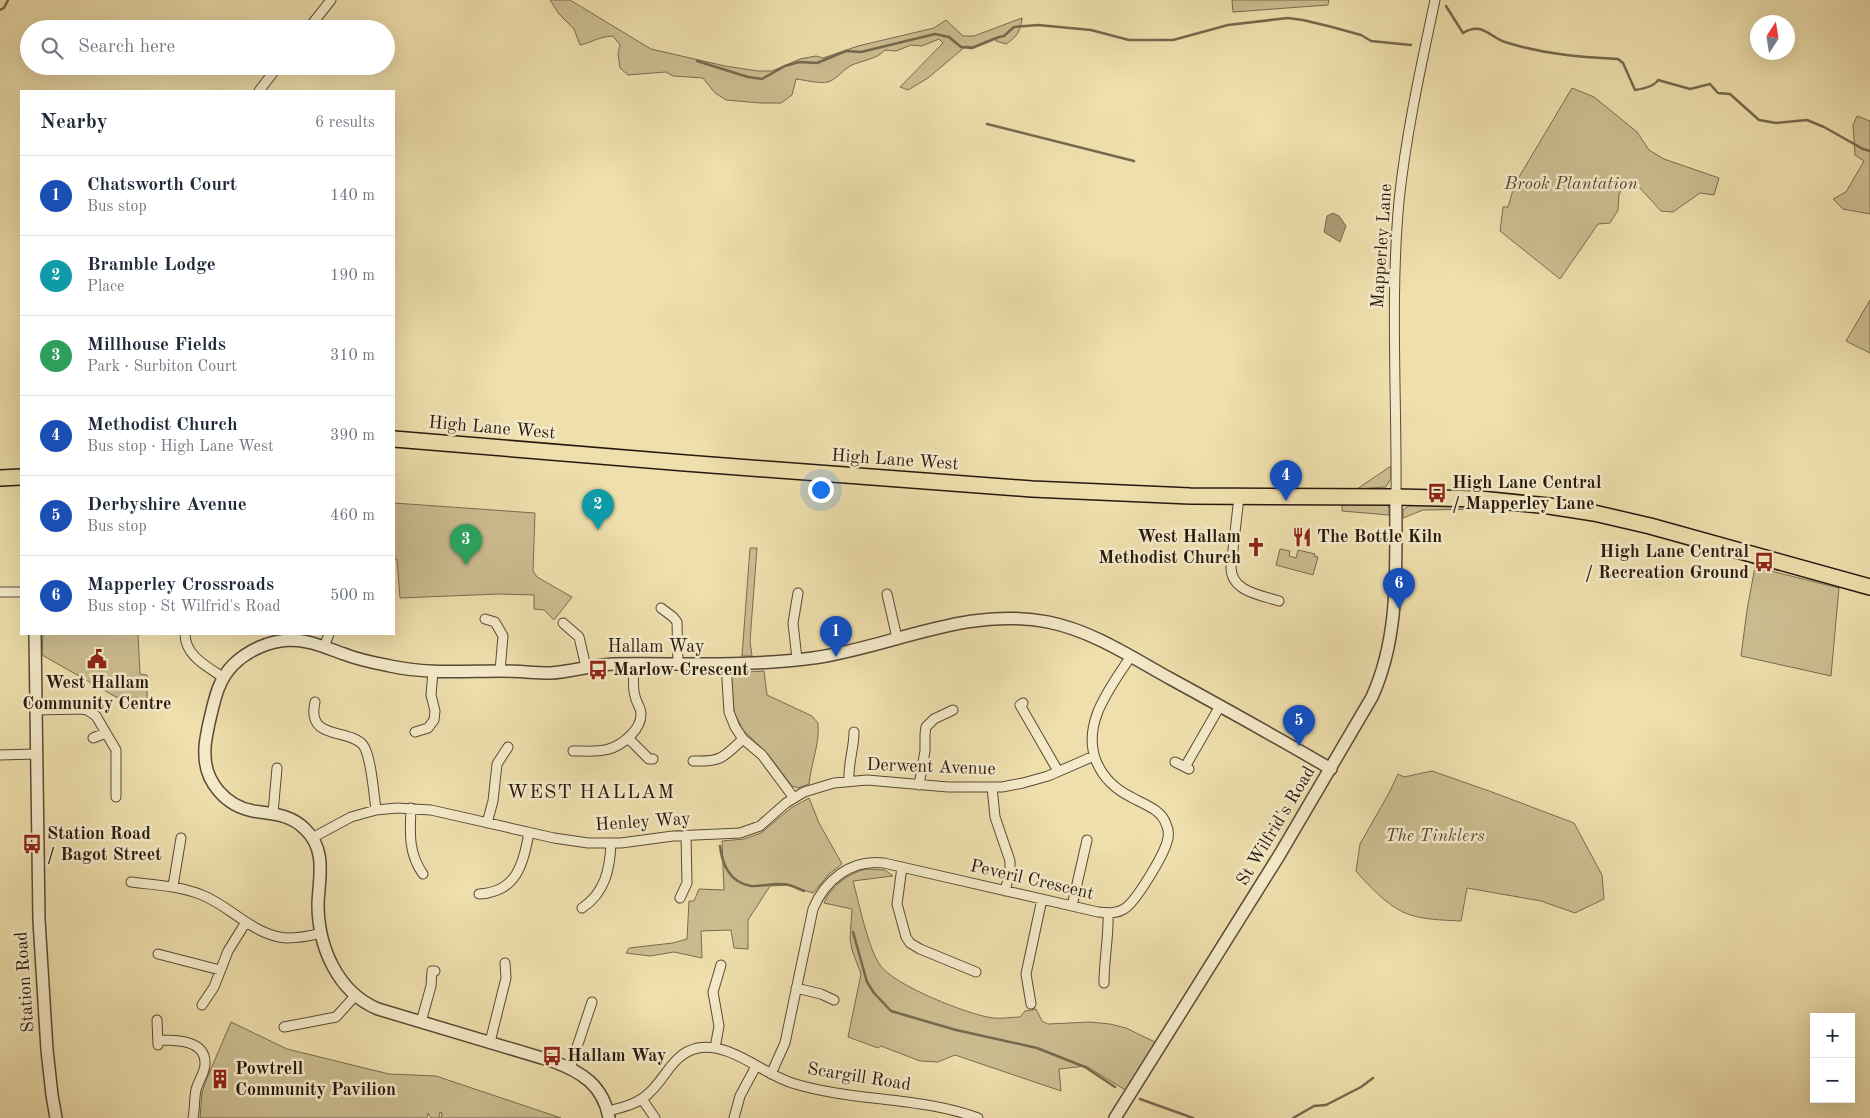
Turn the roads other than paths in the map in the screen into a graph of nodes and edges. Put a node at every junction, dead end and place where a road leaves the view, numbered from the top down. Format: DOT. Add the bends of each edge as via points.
graph roads {
  1 [pos="332,0"];
  2 [pos="1435,0"];
  3 [pos="315,20"];
  4 [pos="271,75"];
  5 [pos="260,90"];
  6 [pos="395,439"];
  7 [pos="20,477"];
  8 [pos="0,478"];
  9 [pos="1396,496"];
  10 [pos="1239,497"];
  11 [pos="1870,587"];
  12 [pos="0,592"];
  13 [pos="20,592"];
  14 [pos="798,593"];
  15 [pos="887,594"];
  16 [pos="1279,601"];
  17 [pos="661,608"];
  18 [pos="492,618"];
  19 [pos="563,623"];
  20 [pos="35,635"];
  21 [pos="329,635"];
  22 [pos="898,638"];
  23 [pos="183,640"];
  24 [pos="324,646"];
  25 [pos="1131,656"];
  26 [pos="797,659"];
  27 [pos="634,664"];
  28 [pos="726,664"];
  29 [pos="678,665"];
  30 [pos="586,667"];
  31 [pos="500,671"];
  32 [pos="433,672"];
  33 [pos="224,678"];
  34 [pos="315,702"];
  35 [pos="1023,703"];
  36 [pos="1220,706"];
  37 [pos="35,710"];
  38 [pos="954,710"];
  39 [pos="415,732"];
  40 [pos="854,732"];
  41 [pos="106,733"];
  42 [pos="93,738"];
  43 [pos="628,738"];
  44 [pos="743,739"];
  45 [pos="502,749"];
  46 [pos="573,751"];
  47 [pos="0,754"];
  48 [pos="36,754"];
  49 [pos="1094,756"];
  50 [pos="653,759"];
  51 [pos="693,762"];
  52 [pos="1175,762"];
  53 [pos="277,768"];
  54 [pos="1331,769"];
  55 [pos="1058,771"];
  56 [pos="849,780"];
  57 [pos="919,785"];
  58 [pos="992,787"];
  59 [pos="116,798"];
  60 [pos="794,798"];
  61 [pos="411,808"];
  62 [pos="376,810"];
  63 [pos="274,813"];
  64 [pos="487,823"];
  65 [pos="529,833"];
  66 [pos="686,835"];
  67 [pos="180,838"];
  68 [pos="312,838"];
  69 [pos="1087,840"];
  70 [pos="611,843"];
  71 [pos="902,867"];
  72 [pos="417,871"];
  73 [pos="131,882"];
  74 [pos="173,886"];
  75 [pos="1006,891"];
  76 [pos="685,894"];
  77 [pos="484,896"];
  78 [pos="1042,899"];
  79 [pos="588,906"];
  80 [pos="1072,906"];
  81 [pos="1108,913"];
  82 [pos="246,922"];
  83 [pos="321,933"];
  84 [pos="158,954"];
  85 [pos="506,963"];
  86 [pos="721,965"];
  87 [pos="220,970"];
  88 [pos="435,971"];
  89 [pos="976,972"];
  90 [pos="1104,983"];
  91 [pos="796,988"];
  92 [pos="355,996"];
  93 [pos="592,1002"];
  94 [pos="1030,1004"];
  95 [pos="202,1005"];
  96 [pos="833,1010"];
  97 [pos="157,1020"];
  98 [pos="421,1022"];
  99 [pos="284,1027"];
  100 [pos="490,1042"];
  101 [pos="715,1048"];
  102 [pos="756,1066"];
  103 [pos="570,1068"];
  104 [pos="771,1074"];
  105 [pos="642,1099"];
  106 [pos="609,1114"];
  107 [pos="954,1115"];
  108 [pos="56,1118"];
  109 [pos="193,1118"];
  110 [pos="655,1118"];
  111 [pos="734,1118"];
  112 [pos="978,1118"];
  113 [pos="1115,1118"];
  1 -- 3 [label="street"];
  2 -- 9 [label="street, Mapperley Lane" via="1399,200 1394,312"];
  4 -- 5 [label="street"];
  6 -- 10 [label="main road, High Lane West" via="1032,488"];
  7 -- 8 [label="main road"];
  9 -- 10 [label="main road, High Lane West"];
  9 -- 11 [label="main road, High Lane West" via="1480,499 1594,513"];
  9 -- 54 [label="street, St Wilfrid's Road" via="1395,592 1390,642 1372,696"];
  10 -- 16 [label="street" via="1230,571 1233,579 1238,585 1256,589"];
  12 -- 13 [label="street"];
  14 -- 26 [label="street" via="792,623"];
  15 -- 22 [label="street" via="886,612"];
  17 -- 29 [label="street" via="672,612 678,626"];
  18 -- 31 [label="street" via="503,636"];
  19 -- 30 [label="street, Hallam Way" via="579,637"];
  20 -- 37 [label="street, Station Road"];
  21 -- 24 [label="street"];
  22 -- 25 [label="street, Hallam Way" via="959,622 1016,618 1046,621 1070,628"];
  22 -- 26 [label="street, Hallam Way"];
  23 -- 33 [label="street" via="195,657"];
  24 -- 32 [label="street, Hallam Way" via="352,657"];
  24 -- 33 [label="street, Hallam Way" via="294,640 266,644 239,660"];
  25 -- 36 [label="street, Hallam Way"];
  25 -- 49 [label="street, Peveril Crescent" via="1096,715 1092,736"];
  26 -- 28 [label="street, Hallam Way"];
  27 -- 29 [label="street, Hallam Way"];
  27 -- 30 [label="street, Hallam Way"];
  27 -- 43 [label="street" via="635,696 641,716 640,724"];
  28 -- 29 [label="street, Hallam Way"];
  28 -- 44 [label="street" via="729,712"];
  30 -- 31 [label="street, Hallam Way" via="554,672"];
  31 -- 32 [label="street, Hallam Way"];
  32 -- 39 [label="street" via="434,727"];
  33 -- 63 [label="street, Hallam Way" via="215,698 206,737 204,754 208,773 217,789 233,803 251,810"];
  34 -- 62 [label="street" via="311,715 328,731 362,738"];
  35 -- 55 [label="street" via="1020,705"];
  36 -- 52 [label="street" via="1187,768"];
  36 -- 54 [label="street, Hallam Way"];
  37 -- 41 [label="street" via="87,710 96,716"];
  37 -- 48 [label="street, Station Road"];
  38 -- 57 [label="street" via="934,719 926,727"];
  40 -- 56 [label="street"];
  41 -- 42 [label="street"];
  41 -- 59 [label="street" via="117,755"];
  43 -- 46 [label="street" via="606,751"];
  43 -- 50 [label="street" via="649,759"];
  44 -- 51 [label="street" via="718,760"];
  44 -- 60 [label="street" via="758,751"];
  45 -- 64 [label="street"];
  47 -- 48 [label="street"];
  48 -- 108 [label="street, Station Road" via="39,920 47,1050"];
  49 -- 55 [label="street, Derwent Avenue"];
  49 -- 81 [label="street, Peveril Crescent" via="1110,783 1159,813 1168,832 1166,847 1134,901 1123,910"];
  53 -- 63 [label="street"];
  54 -- 113 [label="street, St Wilfrid's Road"];
  55 -- 58 [label="street, Derwent Avenue" via="1023,783"];
  56 -- 57 [label="street, Derwent Avenue"];
  56 -- 60 [label="street, Derwent Avenue" via="822,786"];
  57 -- 58 [label="street, Derwent Avenue"];
  58 -- 75 [label="street" via="995,817 1010,861"];
  60 -- 66 [label="street, Henley Way" via="766,822 749,831"];
  61 -- 62 [label="street, Henley Way"];
  61 -- 64 [label="street, Henley Way"];
  61 -- 72 [label="street" via="410,846"];
  62 -- 68 [label="street, Henley Way" via="351,817"];
  63 -- 68 [label="street, Hallam Way" via="299,824"];
  64 -- 65 [label="street, Henley Way"];
  65 -- 70 [label="street, Henley Way" via="572,841"];
  65 -- 77 [label="street" via="516,876 504,887"];
  66 -- 70 [label="street, Henley Way"];
  66 -- 76 [label="street"];
  67 -- 74 [label="street"];
  68 -- 83 [label="street, Hallam Way" via="321,864 318,910"];
  69 -- 80 [label="street" via="1081,849"];
  70 -- 79 [label="street" via="605,880"];
  71 -- 75 [label="street, Peveril Crescent"];
  71 -- 89 [label="street" via="897,904 906,938 961,970"];
  71 -- 91 [label="street, Peveril Crescent" via="877,862 858,864 841,872 828,885 813,909"];
  73 -- 74 [label="street"];
  74 -- 82 [label="street" via="212,900"];
  75 -- 78 [label="street, Peveril Crescent"];
  78 -- 80 [label="street, Peveril Crescent"];
  78 -- 94 [label="street" via="1026,971 1032,989"];
  80 -- 81 [label="street, Peveril Crescent"];
  81 -- 90 [label="street"];
  82 -- 83 [label="street" via="284,938"];
  82 -- 87 [label="street"];
  83 -- 92 [label="street, Hallam Way" via="335,971"];
  84 -- 87 [label="street"];
  85 -- 100 [label="street" via="510,979"];
  86 -- 101 [label="street" via="712,978 719,1026"];
  87 -- 95 [label="street"];
  88 -- 98 [label="street" via="432,971 432,986"];
  91 -- 96 [label="street" via="836,998"];
  91 -- 104 [label="street, Peveril Crescent" via="785,1043"];
  92 -- 98 [label="street, Hallam Way" via="378,1009"];
  92 -- 99 [label="street" via="336,1017"];
  93 -- 103 [label="street" via="584,1013"];
  97 -- 109 [label="street" via="158,1043 185,1041 203,1055 205,1065 196,1089"];
  98 -- 100 [label="street, Hallam Way"];
  100 -- 103 [label="street, Hallam Way"];
  101 -- 102 [label="street, Scargill Road"];
  101 -- 105 [label="street, Scargill Road" via="699,1048 682,1054"];
  102 -- 104 [label="street, Scargill Road"];
  102 -- 111 [label="street" via="740,1096"];
  103 -- 106 [label="street, Hallam Way" via="595,1085"];
  104 -- 107 [label="street, Scargill Road" via="832,1093 913,1102"];
  105 -- 106 [label="street, Scargill Road"];
  105 -- 110 [label="street"];
  107 -- 112 [label="street, Scargill Road"];
}
